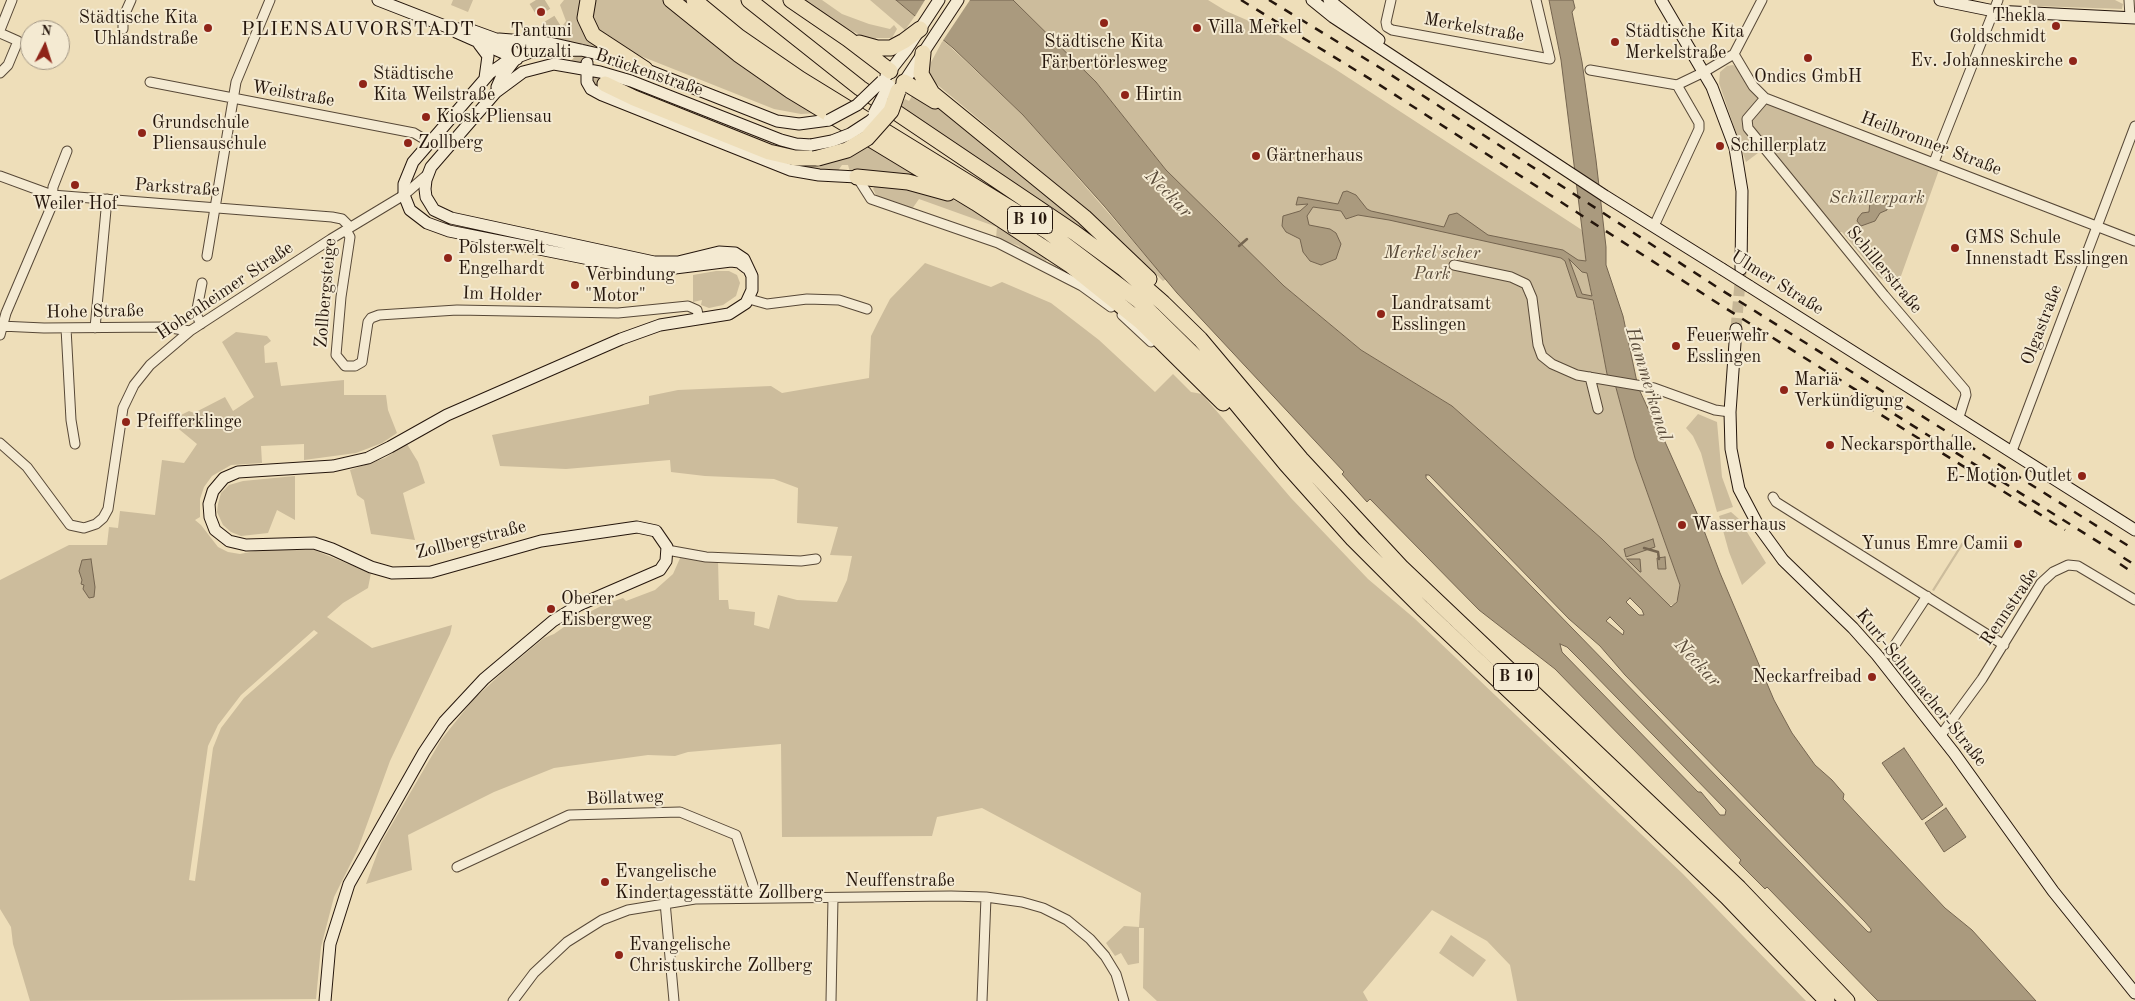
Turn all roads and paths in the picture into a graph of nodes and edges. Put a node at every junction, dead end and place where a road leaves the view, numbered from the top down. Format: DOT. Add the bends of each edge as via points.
graph roads {
  1 [pos="12,0"];
  2 [pos="130,0"];
  3 [pos="270,0"];
  4 [pos="379,0"];
  5 [pos="588,0"];
  6 [pos="671,0"];
  7 [pos="694,0"];
  8 [pos="748,0"];
  9 [pos="791,0"];
  10 [pos="939,0"];
  11 [pos="958,0"];
  12 [pos="1301,0"];
  13 [pos="1312,0"];
  14 [pos="1329,0"];
  15 [pos="1391,0"];
  16 [pos="1536,0"];
  17 [pos="1661,0"];
  18 [pos="1762,0"];
  19 [pos="1940,0"];
  20 [pos="1998,0"];
  21 [pos="2129,0"];
  22 [pos="1994,11"];
  23 [pos="1333,17"];
  24 [pos="2132,18"];
  25 [pos="450,28"];
  26 [pos="920,28"];
  27 [pos="123,29"];
  28 [pos="0,32"];
  29 [pos="500,39"];
  30 [pos="848,39"];
  31 [pos="478,43"];
  32 [pos="904,46"];
  33 [pos="585,51"];
  34 [pos="1734,54"];
  35 [pos="514,58"];
  36 [pos="921,58"];
  37 [pos="1402,62"];
  38 [pos="548,65"];
  39 [pos="586,69"];
  40 [pos="645,69"];
  41 [pos="1590,70"];
  42 [pos="1704,72"];
  43 [pos="0,73"];
  44 [pos="485,78"];
  45 [pos="150,82"];
  46 [pos="893,82"];
  47 [pos="605,84"];
  48 [pos="1677,85"];
  49 [pos="496,92"];
  50 [pos="1765,98"];
  51 [pos="234,99"];
  52 [pos="948,107"];
  53 [pos="2134,129"];
  54 [pos="429,142"];
  55 [pos="67,151"];
  56 [pos="815,152"];
  57 [pos="1934,162"];
  58 [pos="427,175"];
  59 [pos="0,176"];
  60 [pos="856,177"];
  61 [pos="52,195"];
  62 [pos="404,195"];
  63 [pos="107,199"];
  64 [pos="976,203"];
  65 [pos="216,208"];
  66 [pos="1654,226"];
  67 [pos="2098,226"];
  68 [pos="348,228"];
  69 [pos="2135,241"];
  70 [pos="207,256"];
  71 [pos="1454,264"];
  72 [pos="1741,269"];
  73 [pos="749,270"];
  74 [pos="202,283"];
  75 [pos="749,299"];
  76 [pos="867,309"];
  77 [pos="698,319"];
  78 [pos="201,324"];
  79 [pos="66,328"];
  80 [pos="95,328"];
  81 [pos="1,329"];
  82 [pos="1736,329"];
  83 [pos="190,331"];
  84 [pos="1200,339"];
  85 [pos="338,360"];
  86 [pos="1177,366"];
  87 [pos="1590,377"];
  88 [pos="1598,409"];
  89 [pos="1730,412"];
  90 [pos="1958,417"];
  91 [pos="0,443"];
  92 [pos="75,444"];
  93 [pos="2012,452"];
  94 [pos="1773,497"];
  95 [pos="1316,499"];
  96 [pos="2135,530"];
  97 [pos="667,550"];
  98 [pos="816,559"];
  99 [pos="1927,596"];
  100 [pos="2135,600"];
  101 [pos="2004,645"];
  102 [pos="1889,654"];
  103 [pos="1941,735"];
  104 [pos="457,868"];
  105 [pos="758,897"];
  106 [pos="986,897"];
  107 [pos="833,898"];
  108 [pos="665,902"];
  109 [pos="2135,993"];
  110 [pos="325,1001"];
  111 [pos="513,1001"];
  112 [pos="674,1001"];
  113 [pos="832,1001"];
  114 [pos="982,1001"];
  115 [pos="1124,1001"];
  116 [pos="1827,1001"];
  117 [pos="1847,1001"];
  1 -- 28 [label="street"];
  2 -- 27 [label="street" via="123,18"];
  3 -- 51 [label="street" via="238,77"];
  4 -- 25 [label="main road"];
  5 -- 40 [label="highway" via="585,18 593,35"];
  6 -- 64 [label="highway" via="738,54 791,91"];
  7 -- 95 [label="highway, B 10" via="800,79 1012,209 1119,284 1207,368"];
  8 -- 84 [label="highway, B 10" via="860,88 1100,251 1151,292"];
  9 -- 30 [label="highway"];
  10 -- 26 [label="main road"];
  11 -- 36 [label="main road"];
  12 -- 23 [label="main road"];
  13 -- 23 [label="main road, Ulmer Straße"];
  14 -- 37 [label="main road, Ulmer Straße" via="1390,48"];
  15 -- 16 [label="street, Merkelstraße" via="1386,22 1392,30 1550,58"];
  17 -- 42 [label="main road"];
  18 -- 34 [label="street"];
  19 -- 22 [label="main road"];
  20 -- 22 [label="street"];
  21 -- 24 [label="street"];
  22 -- 24 [label="main road"];
  22 -- 57 [label="street"];
  23 -- 37 [label="main road, Ulmer Straße"];
  25 -- 29 [label="main road, Brückenstraße"];
  25 -- 31 [label="main road"];
  26 -- 32 [label="highway"];
  28 -- 43 [label="street" via="18,40 8,65"];
  29 -- 33 [label="main road, Brückenstraße" via="543,42"];
  29 -- 35 [label="main road"];
  30 -- 32 [label="highway" via="882,48"];
  30 -- 46 [label="highway"];
  31 -- 35 [label="main road"];
  31 -- 44 [label="main road" via="488,56"];
  32 -- 46 [label="main road"];
  33 -- 35 [label="main road, Brückenstraße" via="539,51"];
  33 -- 39 [label="main road"];
  33 -- 40 [label="main road, Brückenstraße"];
  34 -- 42 [label="street"];
  34 -- 50 [label="street, Heilbronner Straße" via="1753,86"];
  35 -- 38 [label="main road"];
  35 -- 44 [label="main road, Brückenstraße"];
  35 -- 49 [label="main road" via="499,80"];
  36 -- 46 [label="main road"];
  36 -- 52 [label="highway" via="924,83"];
  37 -- 66 [label="main road, Ulmer Straße"];
  38 -- 39 [label="main road, Brückenstraße"];
  38 -- 49 [label="main road, Brückenstraße" via="523,72"];
  39 -- 56 [label="main road, Brückenstraße" via="631,81"];
  39 -- 60 [label="main road" via="587,82 598,94 780,167 809,174"];
  40 -- 46 [label="main road, Brückenstraße, bridge" via="771,119 799,124 816,123 842,114"];
  41 -- 48 [label="street"];
  42 -- 48 [label="street"];
  42 -- 72 [label="main road" via="1728,126 1740,169 1743,214"];
  44 -- 54 [label="main road, Brückenstraße"];
  45 -- 51 [label="street, Weilstraße"];
  46 -- 52 [label="highway"];
  46 -- 56 [label="main road, bridge" via="885,108 866,124"];
  46 -- 56 [label="highway, bridge" via="891,111 867,138 840,153"];
  47 -- 56 [label="highway" via="769,152 795,158"];
  48 -- 66 [label="street" via="1699,129"];
  49 -- 58 [label="main road, Brückenstraße"];
  50 -- 57 [label="street, Heilbronner Straße"];
  50 -- 90 [label="street, Schillerstraße" via="1748,119 1748,128 1964,390 1966,395"];
  51 -- 54 [label="street, Weilstraße" via="414,133"];
  51 -- 65 [label="street"];
  52 -- 84 [label="highway" via="1103,234 1181,313"];
  53 -- 67 [label="street, Olgastraße"];
  54 -- 62 [label="main road, Brückenstraße" via="407,172"];
  55 -- 61 [label="street"];
  57 -- 67 [label="street, Heilbronner Straße"];
  58 -- 62 [label="street, Hohenheimer Straße"];
  58 -- 73 [label="main road" via="425,189 430,205 438,213 451,218 654,262 678,262 730,252 742,256"];
  59 -- 61 [label="street, Parkstraße"];
  60 -- 64 [label="highway" via="920,184"];
  60 -- 86 [label="street" via="871,200 998,243 1082,286 1122,316"];
  61 -- 63 [label="street, Parkstraße"];
  61 -- 81 [label="street" via="52,205"];
  62 -- 68 [label="street, Hohenheimer Straße"];
  62 -- 73 [label="main road" via="415,215 436,227 532,249 646,270 731,261 742,263"];
  63 -- 65 [label="street, Parkstraße"];
  63 -- 80 [label="street"];
  64 -- 95 [label="highway" via="1070,265 1141,322 1213,391 1274,462"];
  65 -- 68 [label="street, Parkstraße" via="338,218"];
  65 -- 70 [label="street"];
  66 -- 90 [label="main road, Ulmer Straße, bridge"];
  67 -- 69 [label="street, Heilbronner Straße"];
  67 -- 93 [label="street, Olgastraße"];
  68 -- 78 [label="street, Hohenheimer Straße"];
  68 -- 85 [label="street, Zollbergsteige" via="350,237 341,297"];
  71 -- 87 [label="street" via="1522,280 1531,293 1542,356 1560,368"];
  73 -- 75 [label="main road" via="752,285"];
  74 -- 78 [label="street" via="196,314"];
  75 -- 76 [label="street" via="767,304 807,299 839,300"];
  75 -- 77 [label="main road, Zollbergstraße" via="735,311"];
  77 -- 85 [label="street, Im Holder" via="697,310 688,306 618,313 457,310 379,315 368,322 362,362 349,366"];
  77 -- 97 [label="main road, Zollbergstraße" via="653,327 605,346 447,415 368,458 333,466 232,474 215,487 209,504 213,526 221,536 234,543 314,543 392,573 431,572 534,542 637,527 658,533"];
  78 -- 83 [label="street, Hohenheimer Straße"];
  79 -- 80 [label="street, Hohe Straße"];
  79 -- 81 [label="street, Hohe Straße"];
  79 -- 92 [label="street" via="70,420"];
  80 -- 83 [label="street, Hohe Straße" via="164,327"];
  82 -- 89 [label="main road, Kurt-Schumacher-Straße"];
  83 -- 91 [label="street, Hohenheimer Straße" via="150,365 129,393 120,416 108,509 96,524 84,528 70,525 24,464"];
  84 -- 117 [label="highway, B 10" via="1301,459 1402,568 1739,888"];
  87 -- 88 [label="street"];
  87 -- 89 [label="street" via="1646,386 1715,410"];
  89 -- 103 [label="main road, Kurt-Schumacher-Straße" via="1735,477 1758,527 1783,560 1877,655"];
  90 -- 93 [label="main road, Ulmer Straße"];
  93 -- 96 [label="main road, Ulmer Straße"];
  94 -- 99 [label="street" via="1776,502"];
  95 -- 116 [label="highway, B 10" via="1422,608 1727,897"];
  97 -- 98 [label="street" via="706,557"];
  97 -- 110 [label="main road" via="664,564 656,573 579,605 553,621 484,679 444,722 349,884 330,944"];
  99 -- 101 [label="street"];
  99 -- 102 [label="street"];
  100 -- 101 [label="street, Rennstraße" via="2090,572 2068,565 2053,572 2042,583"];
  101 -- 103 [label="street, Rennstraße"];
  103 -- 109 [label="main road, Kurt-Schumacher-Straße" via="2053,891"];
  104 -- 105 [label="street, Böllatweg" via="569,815 680,812 736,835"];
  105 -- 107 [label="street, Neuffenstraße"];
  105 -- 108 [label="street, Neuffenstraße"];
  106 -- 107 [label="street, Neuffenstraße"];
  106 -- 114 [label="street"];
  106 -- 115 [label="street, Neuffenstraße" via="1034,905 1075,926 1098,946 1111,965"];
  107 -- 113 [label="street"];
  108 -- 111 [label="street, Neuffenstraße" via="616,914 578,934 534,973"];
  108 -- 112 [label="street"];
}
